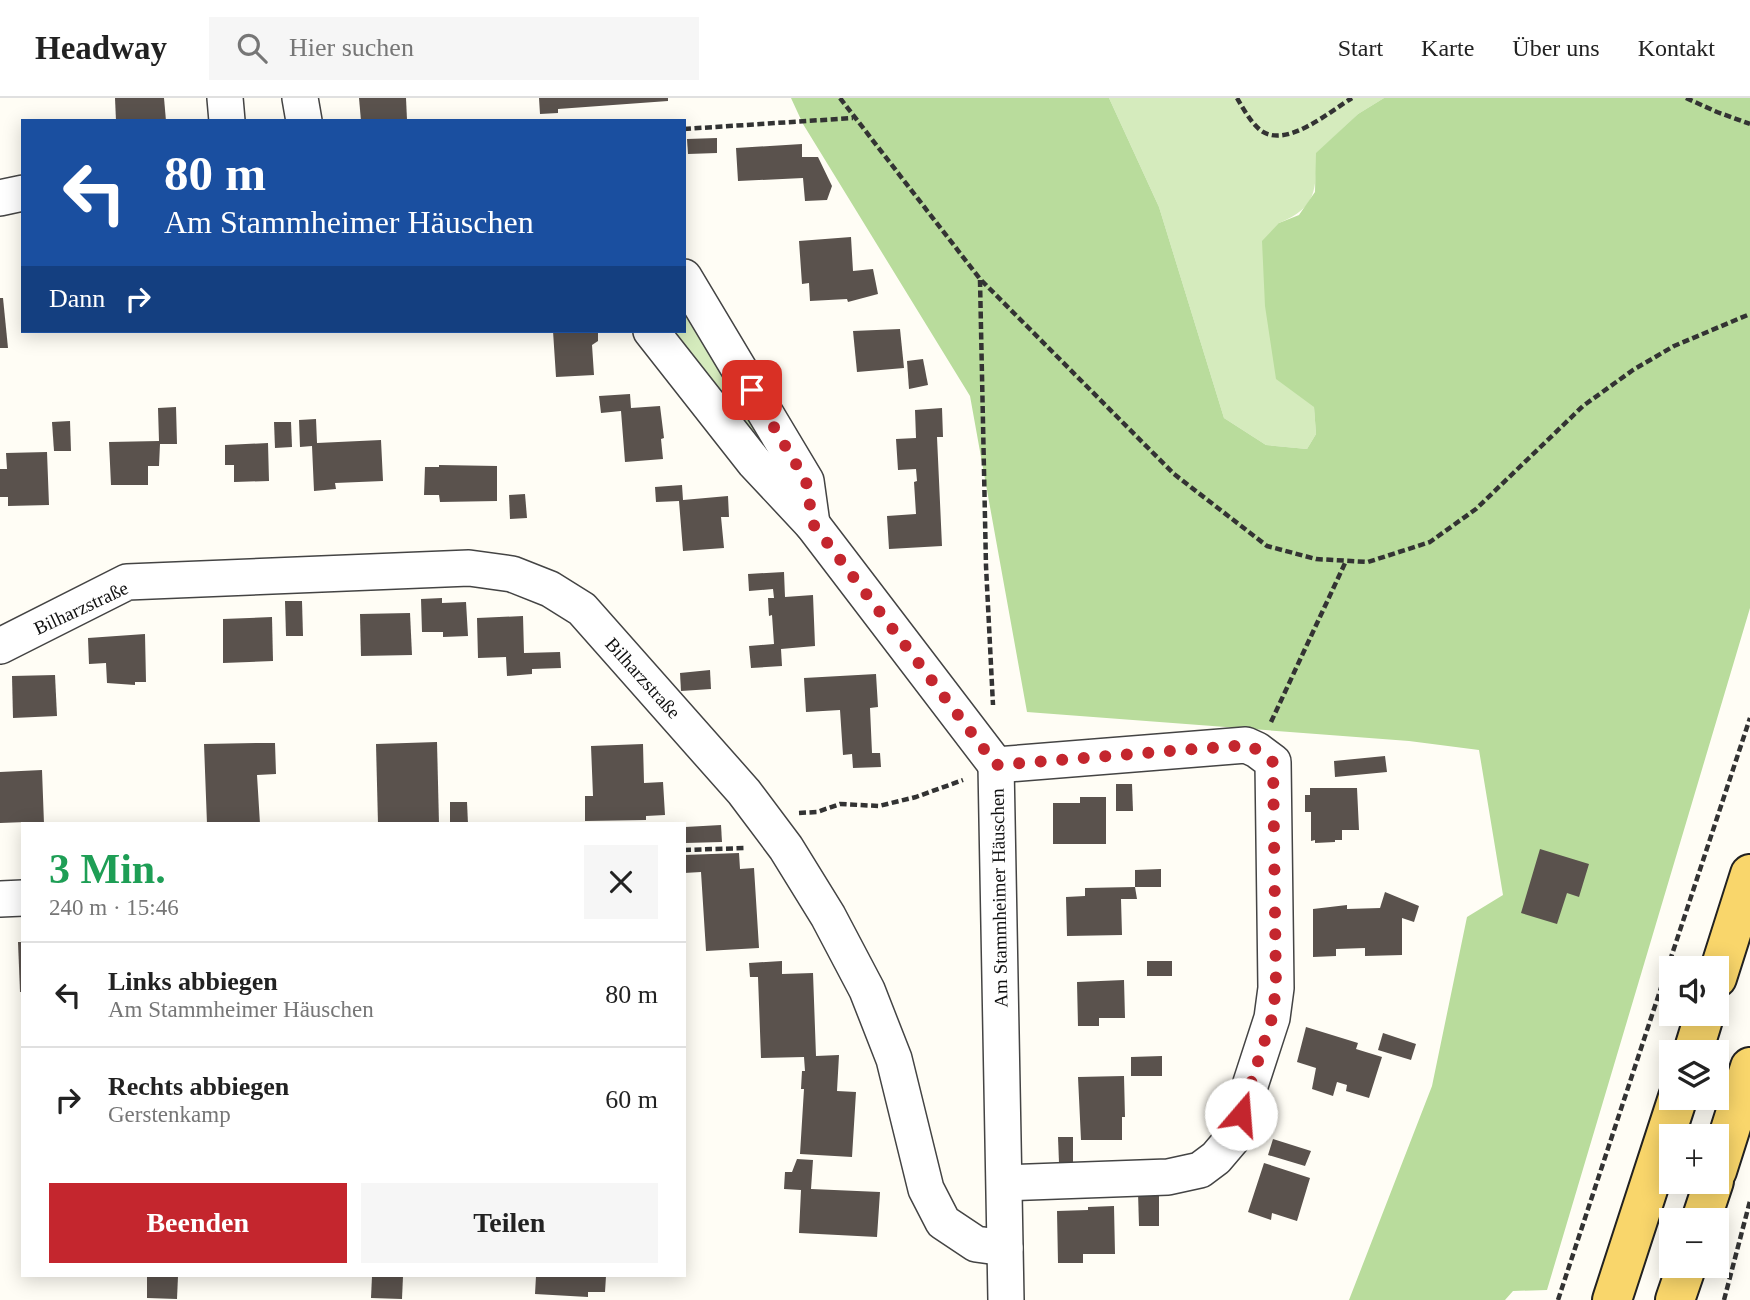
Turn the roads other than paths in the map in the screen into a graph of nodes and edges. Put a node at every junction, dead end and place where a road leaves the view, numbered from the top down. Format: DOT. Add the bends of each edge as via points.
graph roads {
  1 [pos="225,98"];
  2 [pos="299,98"];
  3 [pos="227,119"];
  4 [pos="304,119"];
  5 [pos="21,193"];
  6 [pos="0,198"];
  7 [pos="686,280"];
  8 [pos="652,333"];
  9 [pos="813,524"];
  10 [pos="0,646"];
  11 [pos="996,765"];
  12 [pos="1750,874"];
  13 [pos="0,898"];
  14 [pos="21,898"];
  15 [pos="1724,956"];
  16 [pos="1750,1067"];
  17 [pos="1674,1110"];
  18 [pos="1729,1133"];
  19 [pos="1005,1183"];
  20 [pos="1005,1248"];
  21 [pos="1683,1278"];
  22 [pos="1006,1300"];
  23 [pos="1612,1300"];
  24 [pos="1675,1300"];
  1 -- 3 [label="street"];
  2 -- 4 [label="street"];
  5 -- 6 [label="street"];
  7 -- 9 [label="street" via="806,481"];
  8 -- 9 [label="street" via="754,462"];
  9 -- 11 [label="street"];
  10 -- 20 [label="street, Bilharzstraße" via="127,582 469,568 512,574 550,589 582,609 744,792 786,848 867,990 894,1059 926,1189 943,1222 976,1244"];
  11 -- 19 [label="street, Am Stammheimer Häuschen"];
  11 -- 19 [label="street, Am Stammheimer Häuschen" via="1246,745 1273,762 1276,988 1272,1018 1233,1138 1200,1170 1168,1177"];
  12 -- 15 [label="main road"];
  13 -- 14 [label="street"];
  16 -- 18 [label="main road"];
  17 -- 23 [label="main road"];
  19 -- 20 [label="street, Am Stammheimer Häuschen"];
  20 -- 22 [label="street, Am Stammheimer Häuschen"];
  21 -- 24 [label="main road"];
}
